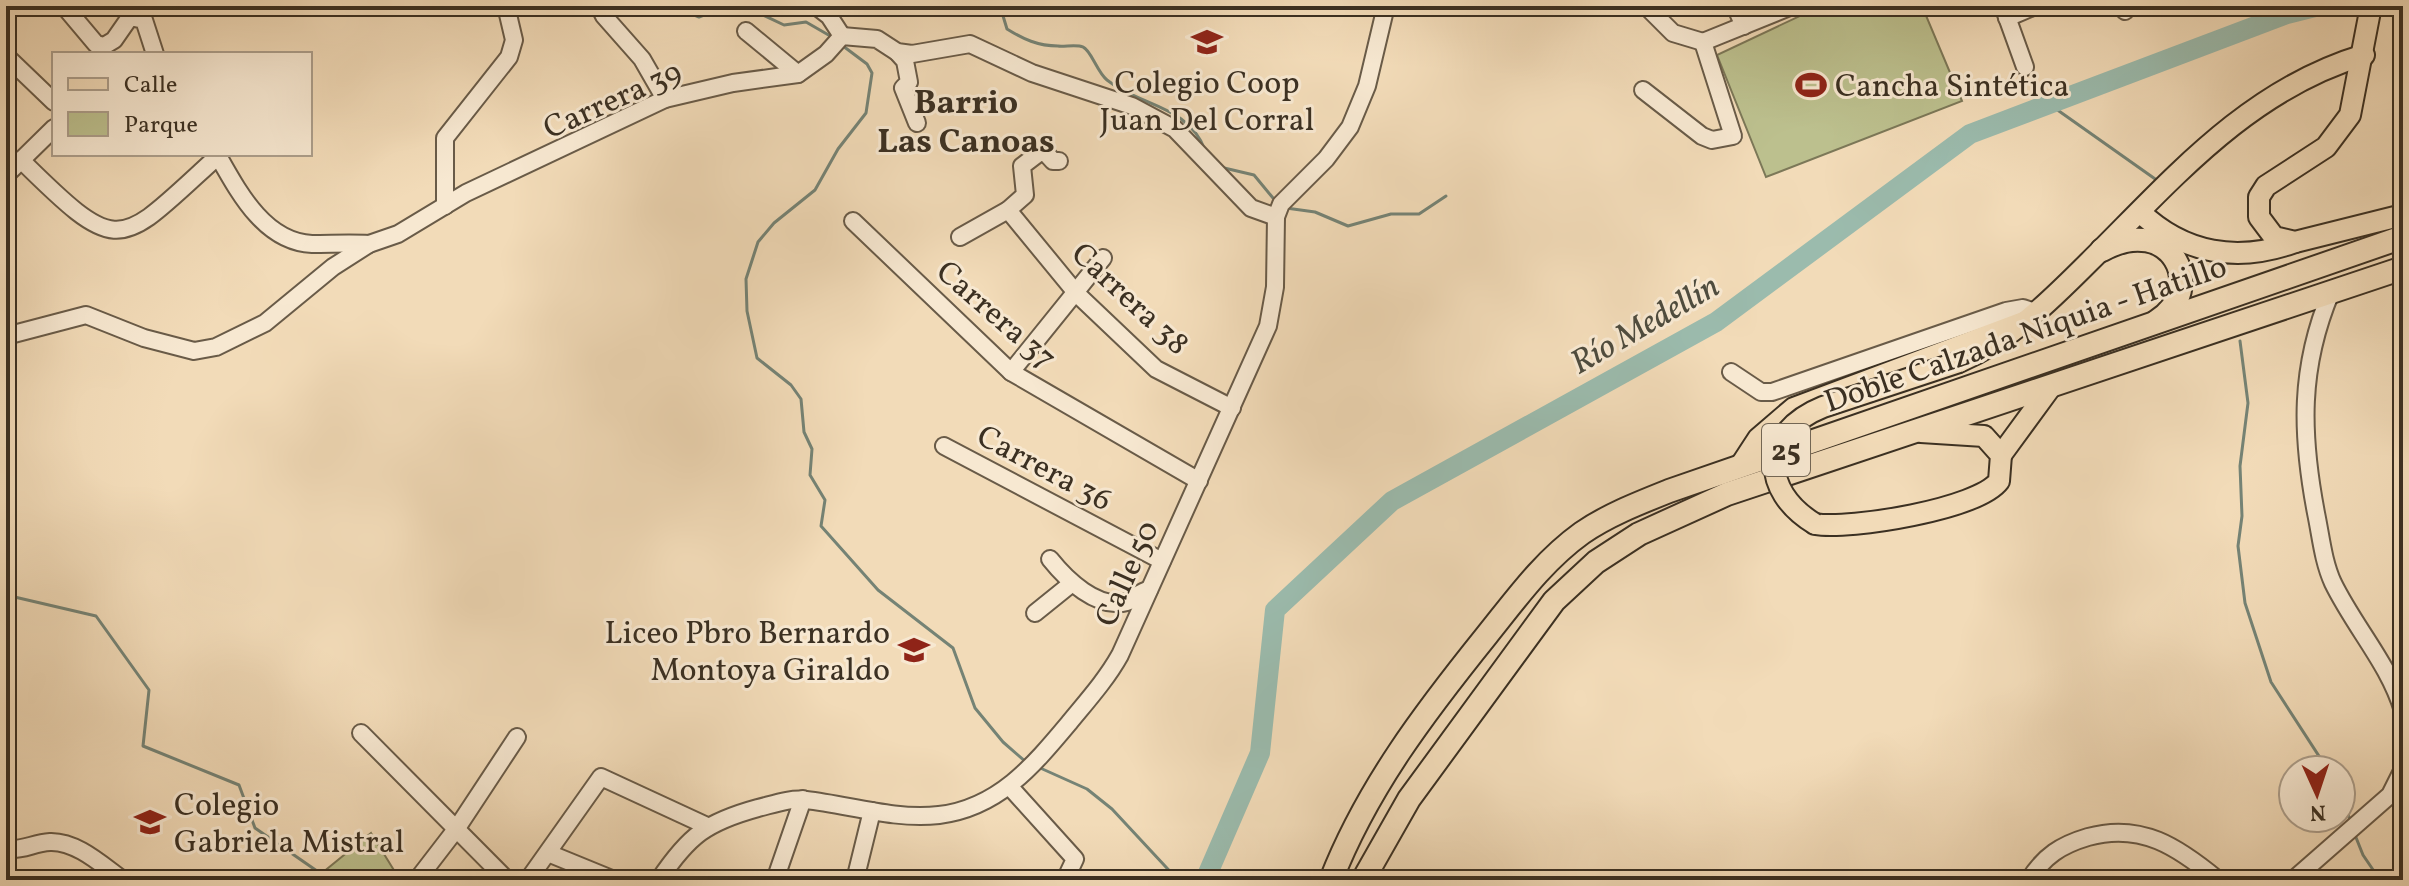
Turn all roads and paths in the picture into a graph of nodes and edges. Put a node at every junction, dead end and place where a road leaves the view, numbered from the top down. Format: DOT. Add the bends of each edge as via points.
graph roads {
  1 [pos="64,6"];
  2 [pos="506,6"];
  3 [pos="599,6"];
  4 [pos="816,6"];
  5 [pos="1386,6"];
  6 [pos="1646,6"];
  7 [pos="1735,6"];
  8 [pos="1792,6"];
  9 [pos="2035,6"];
  10 [pos="2371,6"];
  11 [pos="2005,12"];
  12 [pos="1744,26"];
  13 [pos="746,31"];
  14 [pos="842,36"];
  15 [pos="1703,42"];
  16 [pos="2365,45"];
  17 [pos="154,52"];
  18 [pos="897,52"];
  19 [pos="6,56"];
  20 [pos="2025,67"];
  21 [pos="798,74"];
  22 [pos="1643,90"];
  23 [pos="665,99"];
  24 [pos="52,100"];
  25 [pos="917,123"];
  26 [pos="52,130"];
  27 [pos="216,156"];
  28 [pos="218,156"];
  29 [pos="21,160"];
  30 [pos="1059,161"];
  31 [pos="6,175"];
  32 [pos="445,206"];
  33 [pos="1008,210"];
  34 [pos="2140,212"];
  35 [pos="2403,215"];
  36 [pos="1276,217"];
  37 [pos="853,221"];
  38 [pos="960,237"];
  39 [pos="2403,237"];
  40 [pos="2295,242"];
  41 [pos="369,244"];
  42 [pos="2102,250"];
  43 [pos="1103,258"];
  44 [pos="2403,268"];
  45 [pos="2331,292"];
  46 [pos="1077,294"];
  47 [pos="2294,304"];
  48 [pos="2033,317"];
  49 [pos="2153,323"];
  50 [pos="2319,329"];
  51 [pos="6,336"];
  52 [pos="1011,372"];
  53 [pos="1731,372"];
  54 [pos="2050,388"];
  55 [pos="1232,408"];
  56 [pos="1917,431"];
  57 [pos="944,446"];
  58 [pos="2001,455"];
  59 [pos="1742,465"];
  60 [pos="1199,481"];
  61 [pos="1050,559"];
  62 [pos="1162,561"];
  63 [pos="1071,584"];
  64 [pos="1149,590"];
  65 [pos="1035,613"];
  66 [pos="2403,711"];
  67 [pos="361,733"];
  68 [pos="517,737"];
  69 [pos="2403,769"];
  70 [pos="1010,787"];
  71 [pos="2396,796"];
  72 [pos="803,799"];
  73 [pos="872,811"];
  74 [pos="707,826"];
  75 [pos="457,828"];
  76 [pos="6,849"];
  77 [pos="548,853"];
  78 [pos="123,880"];
  79 [pos="417,880"];
  80 [pos="507,880"];
  81 [pos="528,880"];
  82 [pos="614,880"];
  83 [pos="659,880"];
  84 [pos="775,880"];
  85 [pos="855,880"];
  86 [pos="1065,880"];
  87 [pos="1331,880"];
  88 [pos="1363,880"];
  89 [pos="2029,880"];
  90 [pos="2218,880"];
  91 [pos="2293,880"];
  1 -- 17 [label="street" via="96,44 104,46 130,17 144,20"];
  2 -- 32 [label="street" via="514,40 509,57 445,138"];
  3 -- 23 [label="street" via="642,59"];
  4 -- 14 [label="street"];
  5 -- 36 [label="street" via="1367,86 1350,127 1281,204"];
  6 -- 15 [label="street" via="1673,33"];
  7 -- 12 [label="street"];
  8 -- 12 [label="street"];
  9 -- 11 [label="street"];
  10 -- 16 [label="main road"];
  11 -- 20 [label="street"];
  12 -- 15 [label="street"];
  13 -- 21 [label="street"];
  14 -- 18 [label="street" via="877,39"];
  14 -- 21 [label="street, Carrera 39"];
  15 -- 22 [label="street" via="1733,136 1702,136"];
  16 -- 34 [label="main road" via="2248,110"];
  16 -- 40 [label="main road" via="2350,115 2341,132 2276,177 2259,197 2262,224 2274,237"];
  18 -- 25 [label="street" via="905,61 909,82 903,88"];
  18 -- 36 [label="street" via="970,44 1032,73 1132,106 1175,129 1251,208"];
  19 -- 24 [label="street"];
  21 -- 23 [label="street, Carrera 39"];
  23 -- 32 [label="street, Carrera 39"];
  26 -- 29 [label="street"];
  27 -- 29 [label="street" via="148,220 119,232 109,232 69,207"];
  28 -- 41 [label="street" via="272,232 311,244"];
  29 -- 31 [label="street"];
  30 -- 33 [label="street" via="1043,150 1022,166 1025,195"];
  32 -- 41 [label="street, Carrera 39" via="398,234"];
  33 -- 38 [label="street"];
  33 -- 46 [label="street, Carrera 38"];
  34 -- 40 [label="main road" via="2169,236 2210,251 2253,254"];
  34 -- 42 [label="main road"];
  35 -- 40 [label="main road"];
  36 -- 55 [label="street, Calle 50" via="1275,287 1268,326"];
  37 -- 52 [label="street, Carrera 37"];
  39 -- 49 [label="highway, Doble Calzada Niquia - Hatillo / 25"];
  41 -- 51 [label="street, Carrera 39" via="265,323 204,351 144,338 86,315"];
  42 -- 48 [label="main road"];
  42 -- 49 [label="highway" via="2122,239 2144,238 2169,252 2180,277 2179,292 2174,305"];
  43 -- 46 [label="street"];
  44 -- 45 [label="highway, Doble Calzada Niquia - Hatillo / 25"];
  45 -- 47 [label="highway, Doble Calzada Niquia - Hatillo / 25"];
  45 -- 50 [label="street"];
  46 -- 52 [label="street"];
  46 -- 55 [label="street, Carrera 38" via="1156,369"];
  47 -- 50 [label="street"];
  47 -- 54 [label="highway, Doble Calzada Niquia - Hatillo / 25"];
  48 -- 53 [label="street" via="2023,308 2006,311 1772,392 1761,392"];
  48 -- 58 [label="main road, bridge" via="1959,362 1804,415 1790,426 1777,450 1777,485 1794,511 1815,524 1836,527 1978,498 1999,481"];
  48 -- 59 [label="highway" via="1794,409 1759,439"];
  49 -- 59 [label="highway, Doble Calzada Niquia - Hatillo / 25"];
  50 -- 66 [label="street" via="2303,408 2324,558 2333,583 2395,684"];
  52 -- 60 [label="street, Carrera 37"];
  54 -- 56 [label="highway, Doble Calzada Niquia - Hatillo / 25"];
  54 -- 58 [label="main road"];
  55 -- 60 [label="street, Calle 50"];
  56 -- 58 [label="main road" via="1975,433 1993,442"];
  56 -- 88 [label="highway, Doble Calzada Niquia - Hatillo / 25" via="1727,494 1639,534 1596,562 1554,601 1455,732 1386,835"];
  57 -- 62 [label="street, Carrera 36"];
  59 -- 87 [label="highway, Doble Calzada Niquia - Hatillo / 25" via="1621,510 1552,557 1394,757"];
  60 -- 62 [label="street, Calle 50"];
  61 -- 63 [label="street"];
  62 -- 64 [label="street, Calle 50"];
  63 -- 64 [label="street" via="1109,602 1131,600"];
  63 -- 65 [label="street"];
  64 -- 70 [label="street, Calle 50" via="1104,681"];
  67 -- 75 [label="street"];
  68 -- 75 [label="street"];
  69 -- 71 [label="street"];
  70 -- 73 [label="street, Calle 50" via="991,799 939,815"];
  70 -- 86 [label="street" via="1075,859"];
  71 -- 91 [label="street"];
  72 -- 73 [label="street, Calle 50"];
  72 -- 74 [label="street, Calle 50" via="724,817"];
  72 -- 84 [label="street"];
  73 -- 85 [label="street"];
  74 -- 77 [label="street" via="601,777"];
  74 -- 83 [label="street, Calle 50" via="688,840"];
  75 -- 79 [label="street"];
  75 -- 80 [label="street"];
  76 -- 78 [label="street" via="21,851 46,842 67,846"];
  77 -- 81 [label="street"];
  77 -- 82 [label="street"];
  89 -- 90 [label="street" via="2053,852 2071,842 2130,831 2182,850"];
}
